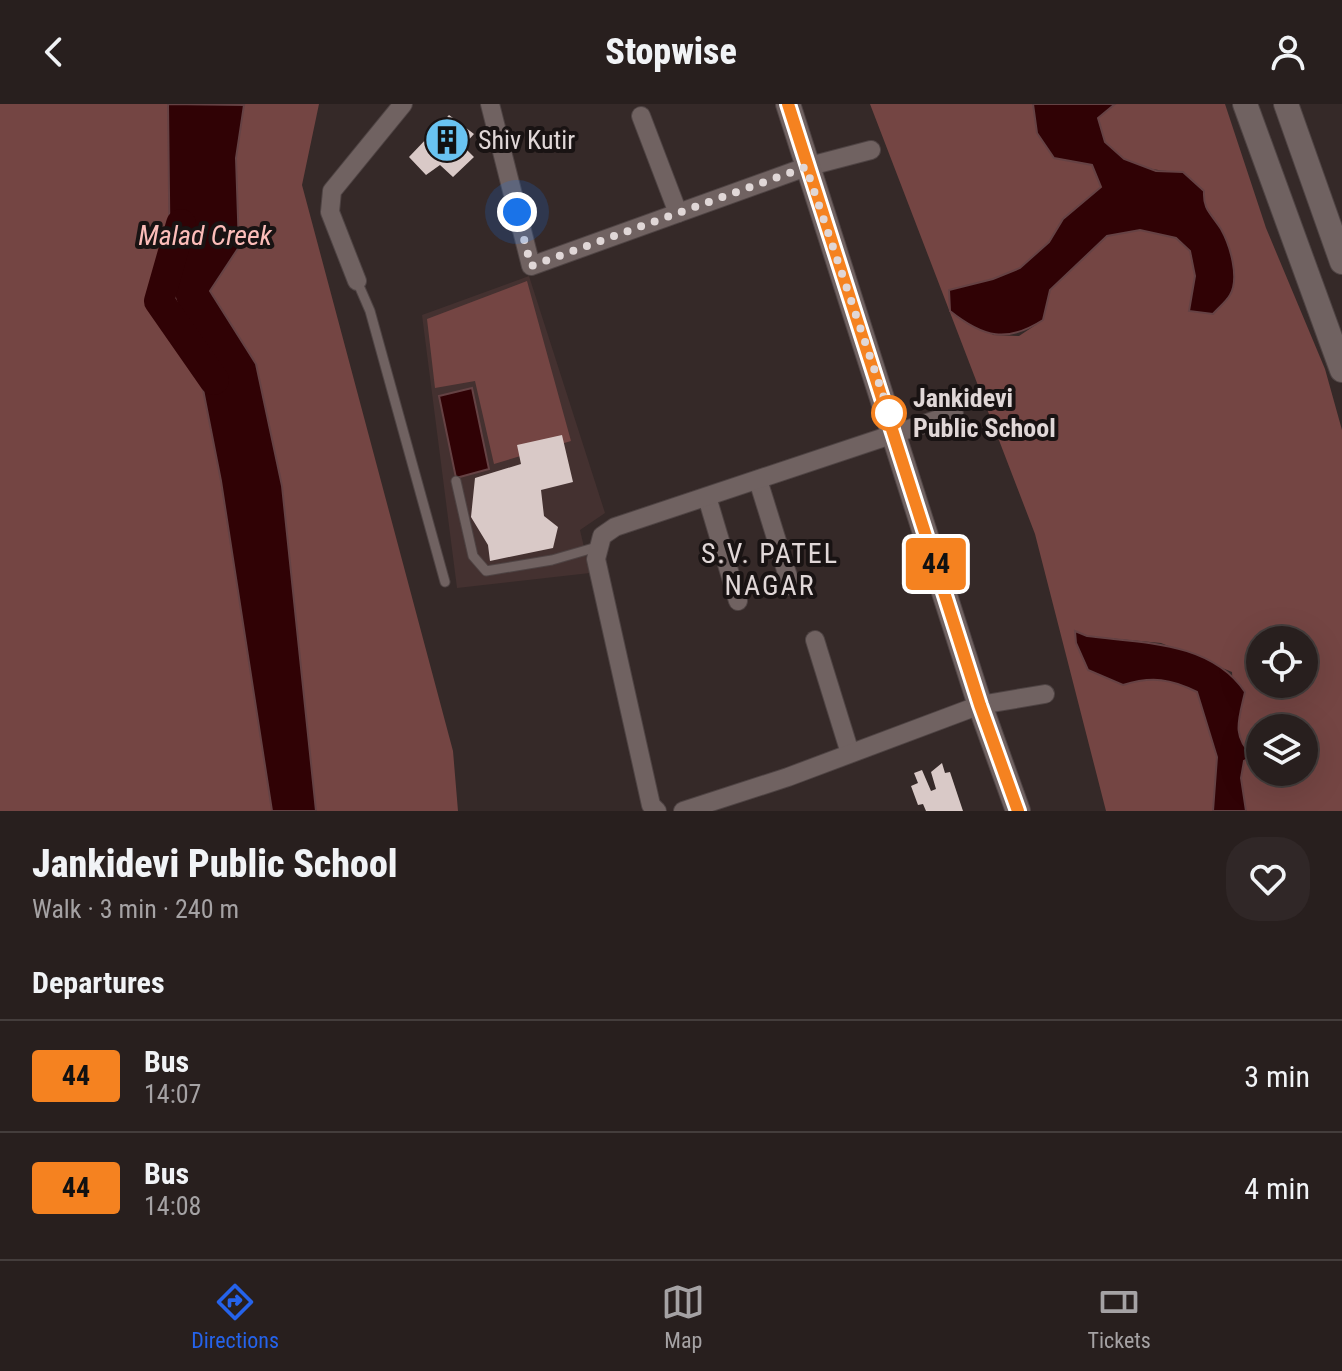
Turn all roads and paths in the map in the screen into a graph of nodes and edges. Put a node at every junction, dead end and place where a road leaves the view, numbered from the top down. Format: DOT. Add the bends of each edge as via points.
graph roads {
  1 [pos="403,104"];
  2 [pos="490,104"];
  3 [pos="788,104"];
  4 [pos="1245,104"];
  5 [pos="1286,104"];
  6 [pos="641,116"];
  7 [pos="871,150"];
  8 [pos="806,167"];
  9 [pos="678,213"];
  10 [pos="1342,262"];
  11 [pos="357,281"];
  12 [pos="1342,370"];
  13 [pos="954,414"];
  14 [pos="896,433"];
  15 [pos="758,480"];
  16 [pos="456,481"];
  17 [pos="707,497"];
  18 [pos="597,547"];
  19 [pos="445,582"];
  20 [pos="791,586"];
  21 [pos="738,601"];
  22 [pos="815,640"];
  23 [pos="1045,694"];
  24 [pos="980,705"];
  25 [pos="850,753"];
  26 [pos="657,811"];
  27 [pos="683,811"];
  28 [pos="1018,811"];
  1 -- 11 [label="street" via="332,191 330,212"];
  2 -- 9 [label="street" via="531,266"];
  3 -- 8 [label="street"];
  4 -- 12 [label="street"];
  5 -- 10 [label="street"];
  6 -- 9 [label="street"];
  7 -- 8 [label="street"];
  8 -- 9 [label="street"];
  8 -- 14 [label="street"];
  11 -- 19 [label="lane" via="370,311"];
  13 -- 14 [label="street"];
  14 -- 15 [label="street"];
  14 -- 24 [label="street"];
  15 -- 17 [label="street"];
  15 -- 20 [label="street"];
  16 -- 18 [label="lane" via="473,556 486,571"];
  17 -- 18 [label="street" via="615,527"];
  17 -- 21 [label="street"];
  18 -- 26 [label="street" via="623,682 651,805"];
  22 -- 25 [label="street"];
  23 -- 24 [label="street"];
  24 -- 25 [label="street" via="944,728"];
  24 -- 28 [label="street"];
  25 -- 27 [label="street"];
}
